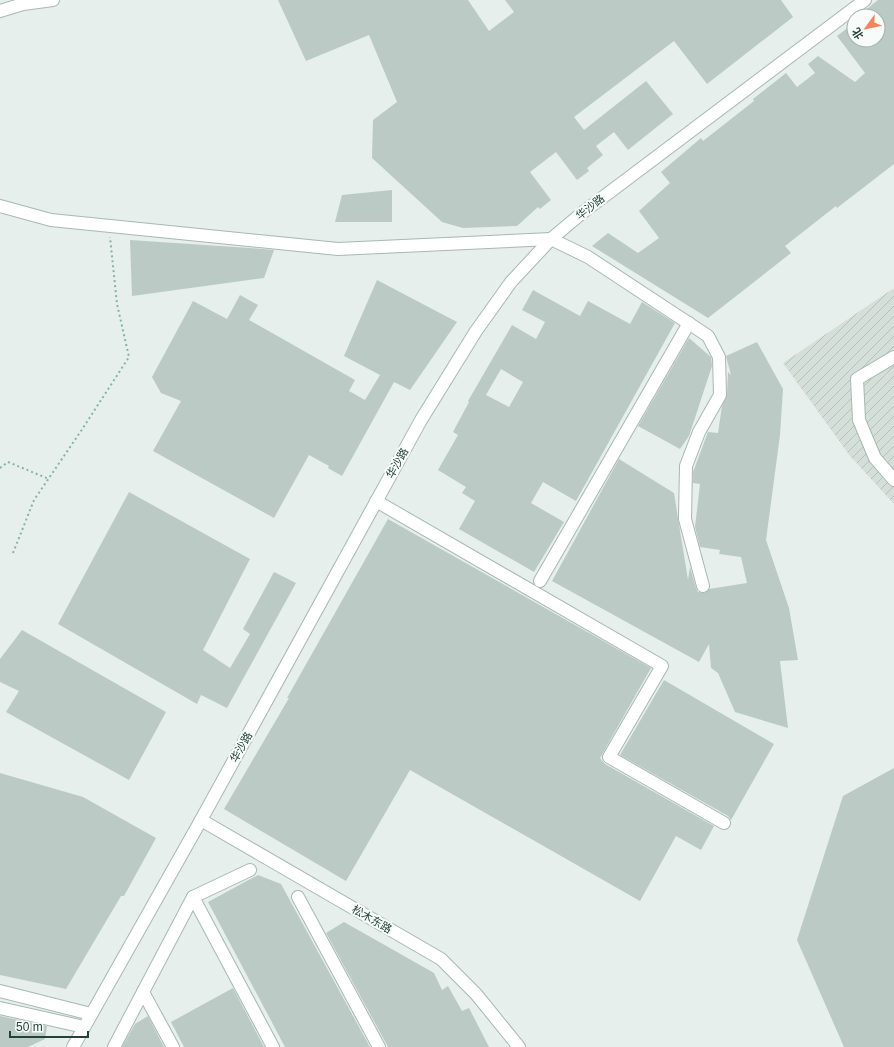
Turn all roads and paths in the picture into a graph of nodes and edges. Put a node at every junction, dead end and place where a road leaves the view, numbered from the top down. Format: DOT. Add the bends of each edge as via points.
graph roads {
  1 [pos="53,0"];
  2 [pos="865,0"];
  3 [pos="28,2"];
  4 [pos="0,11"];
  5 [pos="0,206"];
  6 [pos="109,226"];
  7 [pos="551,239"];
  8 [pos="689,323"];
  9 [pos="894,357"];
  10 [pos="0,468"];
  11 [pos="49,479"];
  12 [pos="894,480"];
  13 [pos="376,501"];
  14 [pos="13,552"];
  15 [pos="540,581"];
  16 [pos="703,586"];
  17 [pos="201,820"];
  18 [pos="724,823"];
  19 [pos="250,870"];
  20 [pos="298,896"];
  21 [pos="193,897"];
  22 [pos="0,992"];
  23 [pos="143,992"];
  24 [pos="0,1008"];
  25 [pos="91,1014"];
  26 [pos="84,1027"];
  27 [pos="72,1047"];
  28 [pos="114,1047"];
  29 [pos="173,1047"];
  30 [pos="273,1047"];
  31 [pos="379,1047"];
  32 [pos="519,1047"];
  1 -- 3 [label="street"];
  2 -- 7 [label="street, 华沙路"];
  3 -- 4 [label="street"];
  5 -- 6 [label="street" via="51,220"];
  6 -- 7 [label="street" via="338,249"];
  6 -- 11 [label="path" via="117,304 129,357"];
  7 -- 8 [label="street" via="588,257"];
  7 -- 13 [label="street, 华沙路" via="511,282 476,331 420,420"];
  8 -- 15 [label="street"];
  8 -- 16 [label="street" via="708,336 719,357 720,395 699,432 686,466 685,519"];
  9 -- 12 [label="street" via="857,379 859,420 875,458"];
  10 -- 11 [label="path" via="8,462"];
  11 -- 14 [label="path" via="34,500"];
  13 -- 17 [label="street, 华沙路"];
  13 -- 18 [label="street" via="662,666 609,757"];
  17 -- 25 [label="street, 华沙路"];
  17 -- 32 [label="street, 松木东路" via="441,959 476,994"];
  19 -- 21 [label="street"];
  20 -- 31 [label="street"];
  21 -- 23 [label="street"];
  21 -- 30 [label="street"];
  22 -- 25 [label="street"];
  23 -- 28 [label="street"];
  23 -- 29 [label="street"];
  24 -- 26 [label="street"];
  25 -- 26 [label="street, 华沙路"];
  26 -- 27 [label="street, 华沙路"];
}
